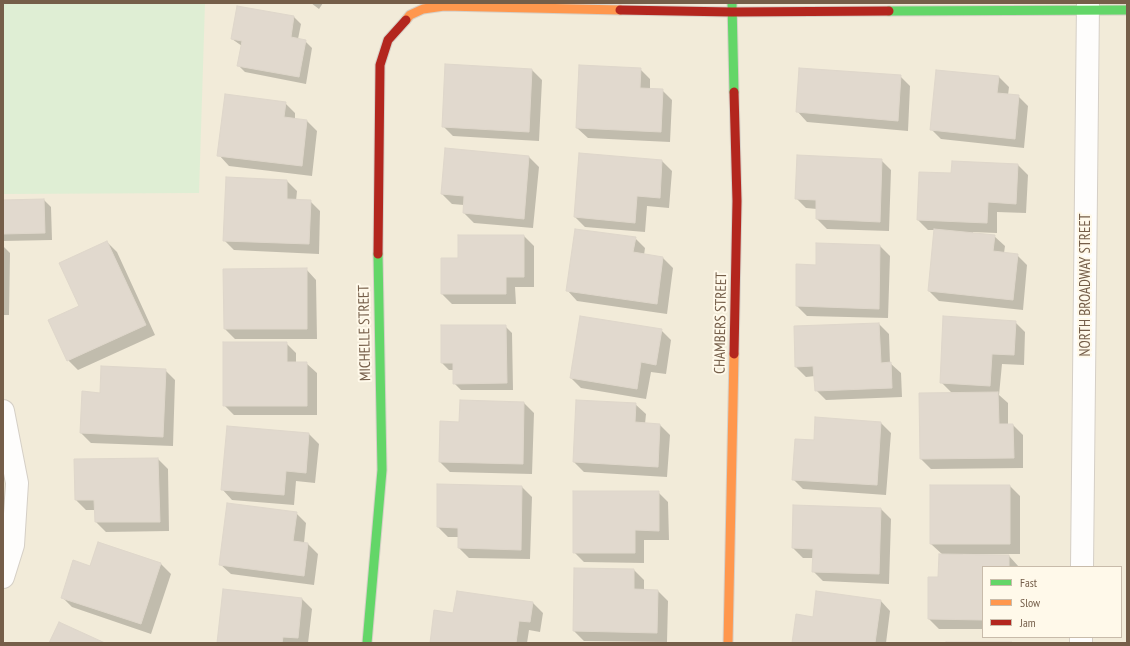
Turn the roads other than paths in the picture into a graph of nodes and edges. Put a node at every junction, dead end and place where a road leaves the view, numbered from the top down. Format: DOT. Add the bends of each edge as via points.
graph roads {
  1 [pos="1088,7"];
  2 [pos="732,8"];
  3 [pos="1127,10"];
  4 [pos="3,411"];
  5 [pos="1082,566"];
  6 [pos="3,577"];
  7 [pos="367,643"];
  8 [pos="728,643"];
  1 -- 2 [label="street, MICHELLE STREET"];
  1 -- 3 [label="street, MICHELLE STREET"];
  1 -- 5 [label="street, NORTH BROADWAY STREET"];
  2 -- 7 [label="street, MICHELLE STREET" via="444,6 423,9 410,15 388,40 380,65 378,275 382,470"];
  2 -- 8 [label="street, CHAMBERS STREET" via="737,201"];
  4 -- 6 [label="street" via="18,483 13,545"];
}
